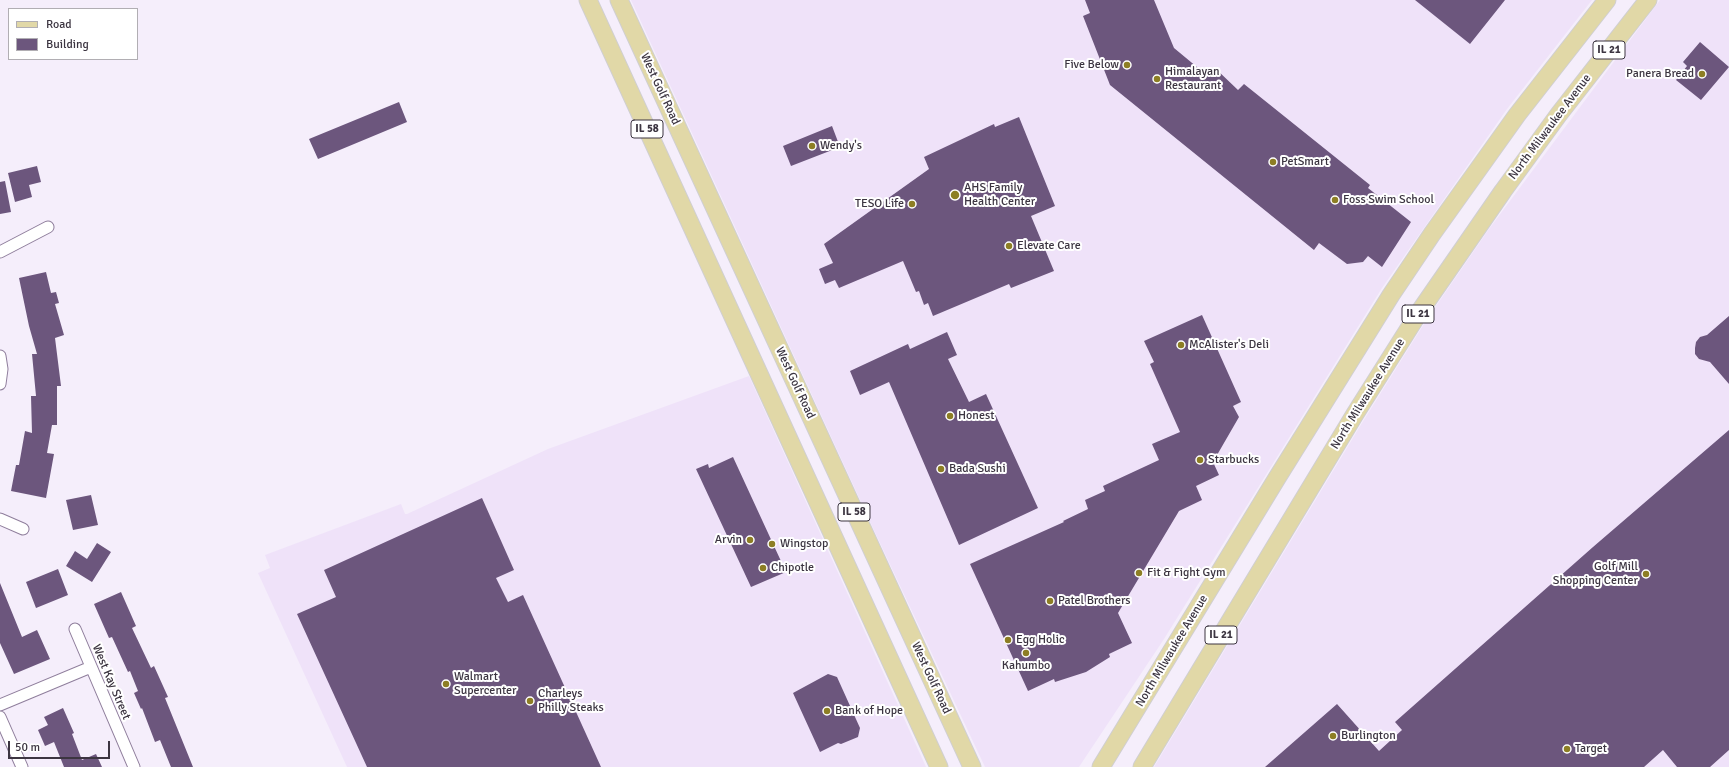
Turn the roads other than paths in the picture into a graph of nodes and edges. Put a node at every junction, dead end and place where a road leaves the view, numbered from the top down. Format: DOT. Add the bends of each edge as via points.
graph roads {
  1 [pos="588,0"];
  2 [pos="619,0"];
  3 [pos="1607,0"];
  4 [pos="1648,0"];
  5 [pos="48,227"];
  6 [pos="0,252"];
  7 [pos="0,356"];
  8 [pos="0,384"];
  9 [pos="0,519"];
  10 [pos="23,529"];
  11 [pos="75,629"];
  12 [pos="91,667"];
  13 [pos="0,705"];
  14 [pos="0,717"];
  15 [pos="22,767"];
  16 [pos="134,767"];
  17 [pos="939,767"];
  18 [pos="972,767"];
  19 [pos="1102,767"];
  20 [pos="1142,767"];
  1 -- 17 [label="main road, IL 58"];
  2 -- 18 [label="main road, West Golf Road / IL 58"];
  3 -- 19 [label="main road, North Milwaukee Avenue / IL 21" via="1517,115 1391,294"];
  4 -- 20 [label="main road, North Milwaukee Avenue / IL 21" via="1529,154 1420,311"];
  5 -- 6 [label="street"];
  7 -- 8 [label="street"];
  9 -- 10 [label="street"];
  11 -- 12 [label="street, West Kay Street"];
  12 -- 13 [label="street"];
  12 -- 16 [label="street, West Kay Street"];
  14 -- 15 [label="street"];
}
